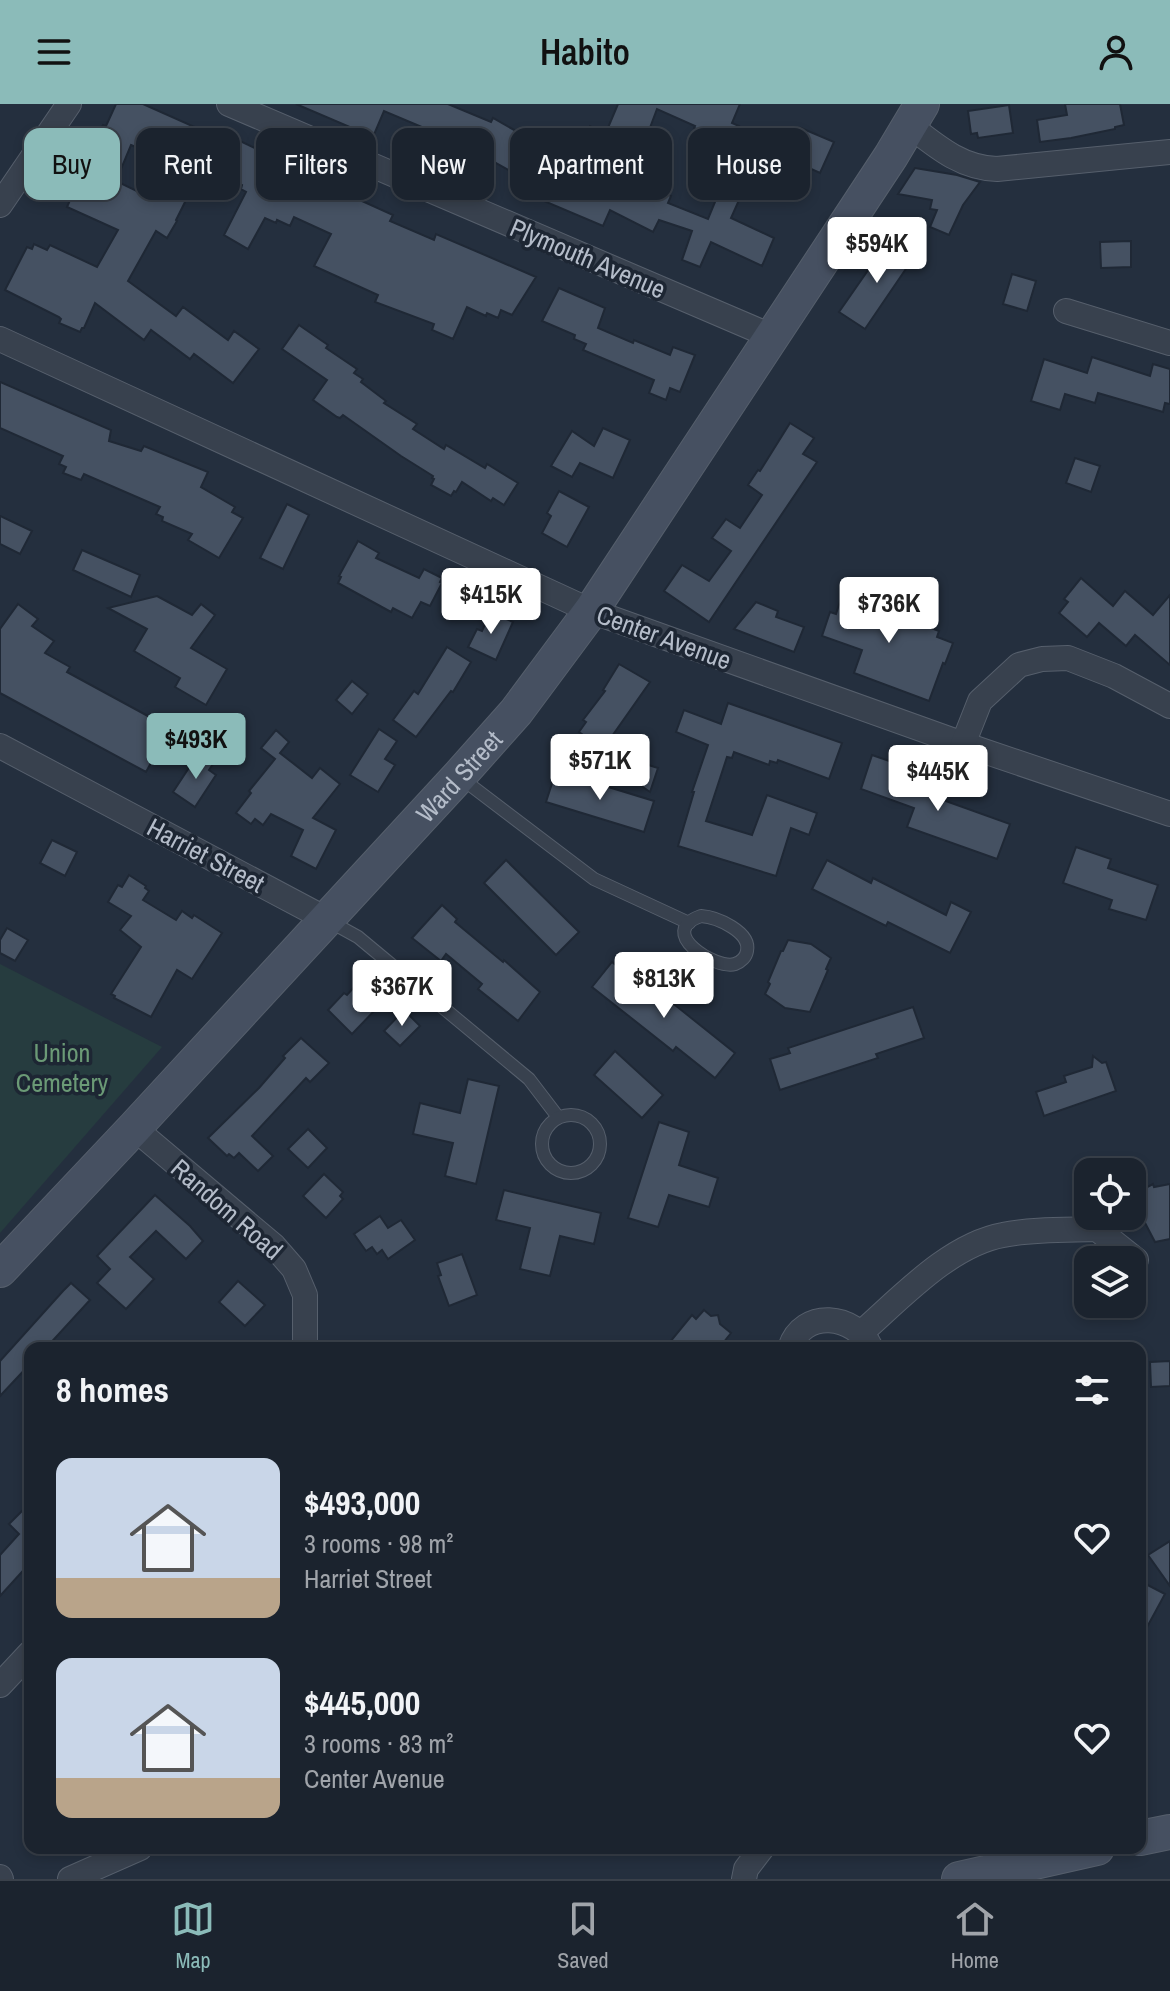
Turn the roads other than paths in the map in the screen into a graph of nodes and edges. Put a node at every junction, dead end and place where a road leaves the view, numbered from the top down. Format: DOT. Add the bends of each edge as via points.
graph roads {
  1 [pos="69,104"];
  2 [pos="229,104"];
  3 [pos="915,114"];
  4 [pos="1170,152"];
  5 [pos="0,205"];
  6 [pos="1066,311"];
  7 [pos="771,336"];
  8 [pos="0,339"];
  9 [pos="1170,343"];
  10 [pos="591,611"];
  11 [pos="1170,706"];
  12 [pos="963,744"];
  13 [pos="0,746"];
  14 [pos="459,776"];
  15 [pos="1170,814"];
  16 [pos="326,919"];
  17 [pos="689,923"];
  18 [pos="558,1117"];
  19 [pos="134,1128"];
  20 [pos="1118,1246"];
  21 [pos="0,1270"];
  22 [pos="866,1340"];
  23 [pos="305,1342"];
  24 [pos="793,1342"];
  25 [pos="24,1659"];
  26 [pos="0,1685"];
  27 [pos="1170,1832"];
  28 [pos="1146,1837"];
  29 [pos="126,1854"];
  30 [pos="757,1854"];
  31 [pos="1070,1854"];
  32 [pos="70,1879"];
  33 [pos="744,1879"];
  34 [pos="959,1879"];
  1 -- 5 [label="street"];
  2 -- 7 [label="street, Plymouth Avenue"];
  3 -- 4 [label="street" via="957,160 985,169"];
  3 -- 7 [label="main road, Ward Street"];
  6 -- 9 [label="street"];
  7 -- 10 [label="main road, Ward Street"];
  8 -- 10 [label="street, Center Avenue"];
  10 -- 12 [label="street, Center Avenue"];
  10 -- 14 [label="main road, Ward Street" via="516,712"];
  11 -- 12 [label="street" via="1068,658 1042,659 1019,665 980,701"];
  12 -- 15 [label="street, Center Avenue"];
  13 -- 16 [label="street, Harriet Street"];
  14 -- 16 [label="main road, Ward Street"];
  14 -- 17 [label="lane" via="594,879"];
  16 -- 18 [label="lane" via="358,937 529,1079"];
  16 -- 19 [label="main road, Ward Street"];
  17 -- 17 [label="lane" via="685,937 692,950 726,965 745,957 747,942 739,931 708,916"];
  18 -- 18 [label="lane" via="543,1135 544,1157 561,1172 584,1170 598,1154 597,1131 580,1116"];
  19 -- 21 [label="main road, Ward Street"];
  19 -- 23 [label="street, Random Road" via="274,1246 294,1269 305,1295"];
  20 -- 22 [label="street" via="1097,1229 1003,1235 970,1245 929,1273"];
  22 -- 24 [label="street" via="828,1319 803,1327"];
  25 -- 26 [label="street"];
  27 -- 28 [label="main road"];
  29 -- 32 [label="street"];
  30 -- 33 [label="street"];
  31 -- 34 [label="main road"];
}
